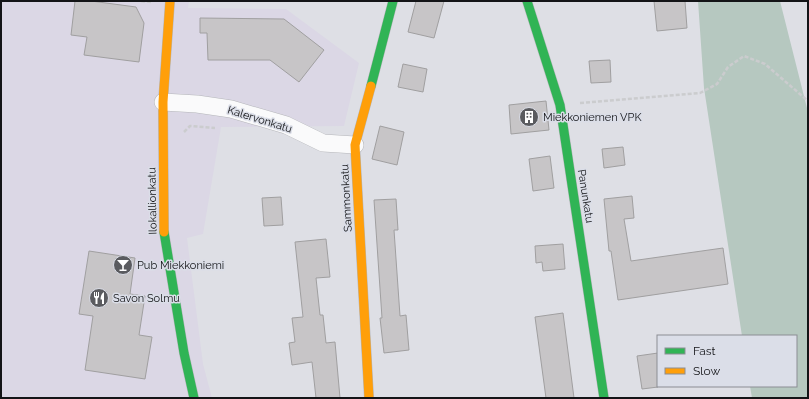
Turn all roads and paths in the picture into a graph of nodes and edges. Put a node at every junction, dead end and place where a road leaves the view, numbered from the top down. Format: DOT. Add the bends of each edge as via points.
graph roads {
  1 [pos="170,1"];
  2 [pos="393,1"];
  3 [pos="527,1"];
  4 [pos="808,101"];
  5 [pos="163,102"];
  6 [pos="560,105"];
  7 [pos="355,145"];
  8 [pos="194,398"];
  9 [pos="368,398"];
  10 [pos="604,398"];
  1 -- 5 [label="street, Ilokallionkatu"];
  2 -- 7 [label="street, Sammonkatu"];
  3 -- 6 [label="street, Panunkatu"];
  4 -- 6 [label="path" via="765,64 744,56 728,67 717,84 700,93"];
  5 -- 7 [label="street, Kalervonkatu" via="231,109 286,125 323,143"];
  5 -- 8 [label="street, Ilokallionkatu" via="163,226"];
  6 -- 10 [label="street, Panunkatu"];
  7 -- 9 [label="street, Sammonkatu"];
}
